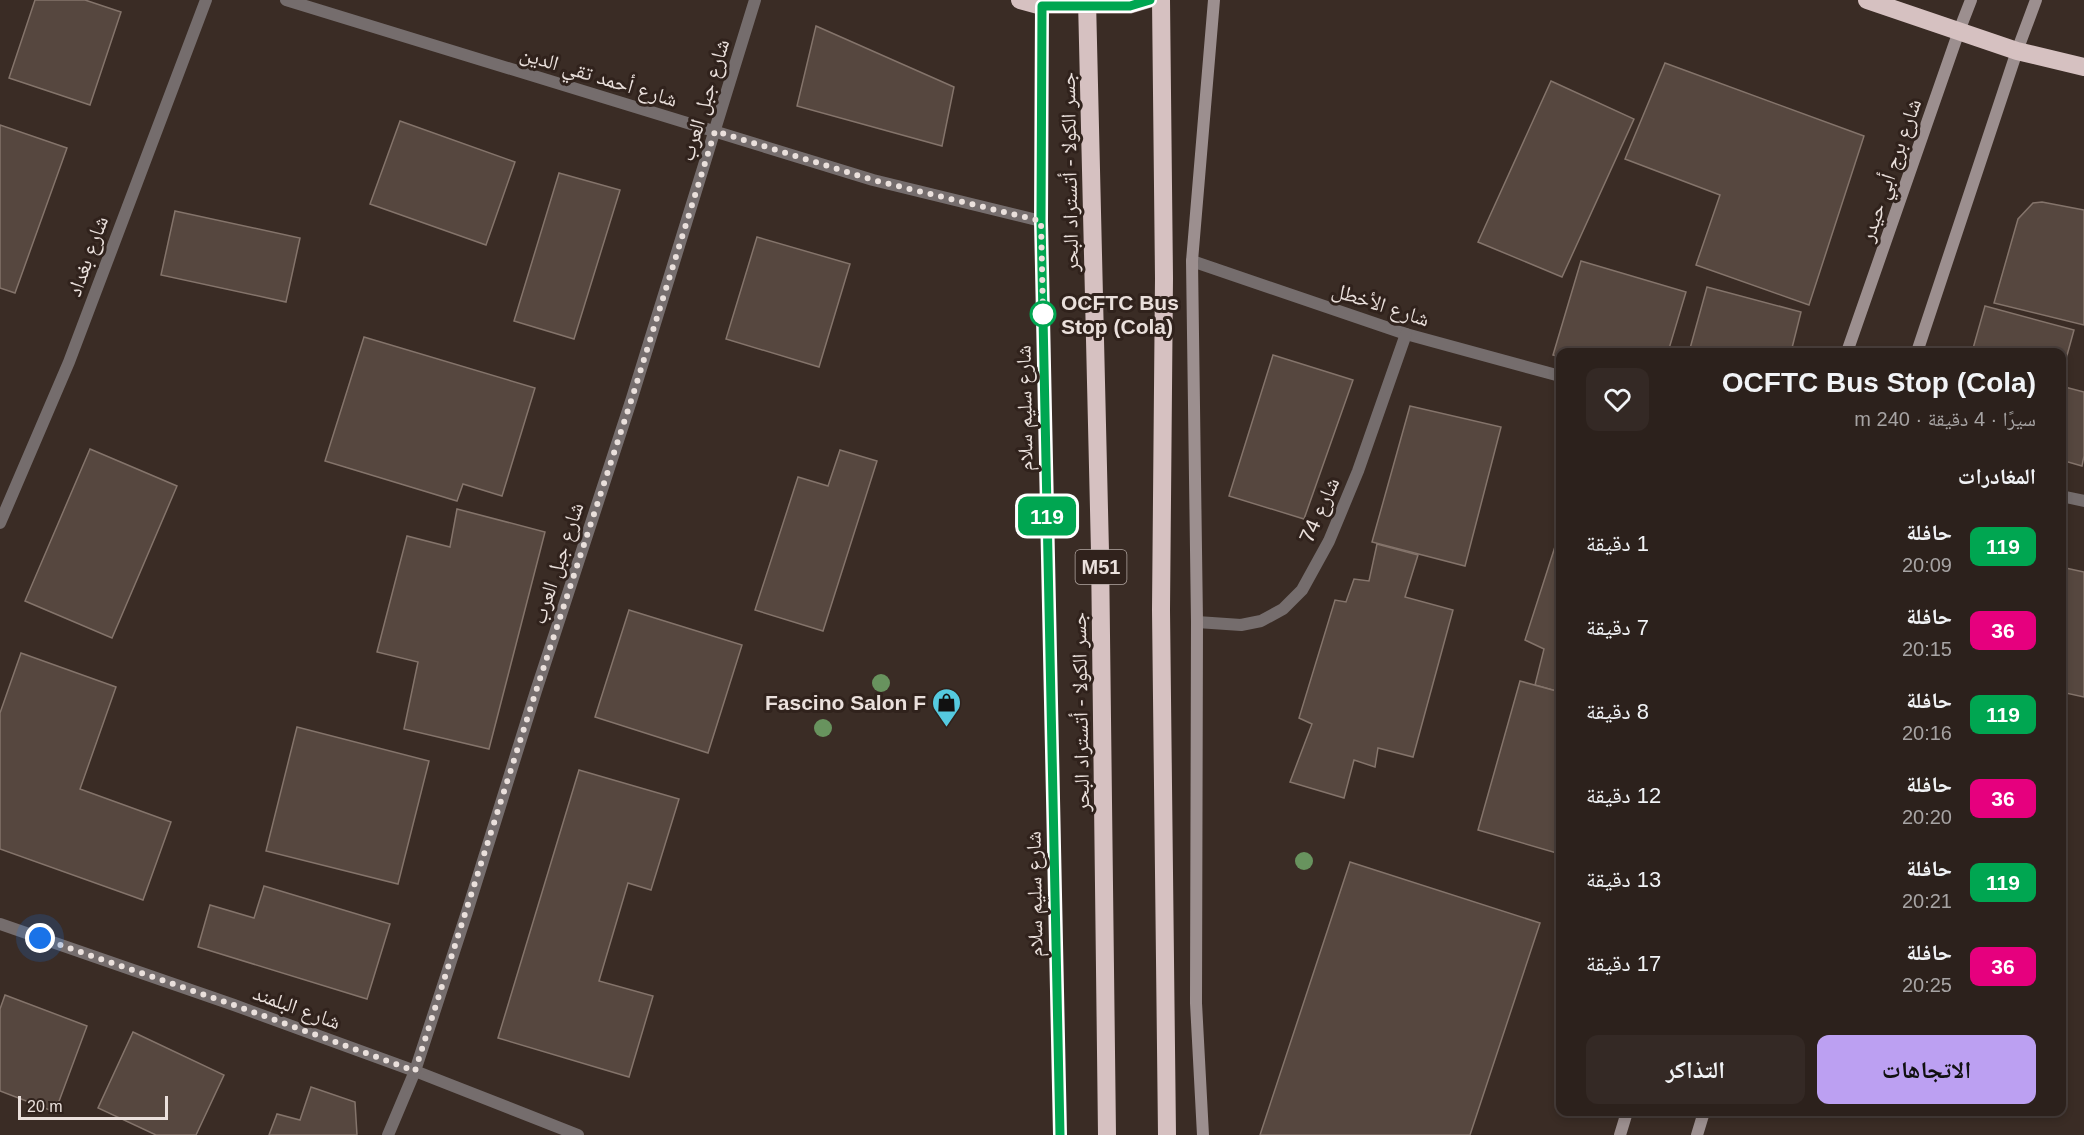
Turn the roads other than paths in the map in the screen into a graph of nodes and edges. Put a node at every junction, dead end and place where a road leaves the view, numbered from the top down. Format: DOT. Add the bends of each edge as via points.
graph roads {
  1 [pos="206,0"];
  2 [pos="286,0"];
  3 [pos="755,0"];
  4 [pos="1020,0"];
  5 [pos="1087,0"];
  6 [pos="1150,0"];
  7 [pos="1161,0"];
  8 [pos="1214,0"];
  9 [pos="1867,0"];
  10 [pos="1971,0"];
  11 [pos="2036,0"];
  12 [pos="1042,6"];
  13 [pos="1959,31"];
  14 [pos="2017,51"];
  15 [pos="2084,67"];
  16 [pos="715,131"];
  17 [pos="1041,221"];
  18 [pos="1192,261"];
  19 [pos="1406,334"];
  20 [pos="1848,348"];
  21 [pos="1918,348"];
  22 [pos="1556,375"];
  23 [pos="2066,497"];
  24 [pos="2084,501"];
  25 [pos="0,523"];
  26 [pos="1197,622"];
  27 [pos="0,924"];
  28 [pos="415,1071"];
  29 [pos="1626,1116"];
  30 [pos="1703,1116"];
  31 [pos="388,1135"];
  32 [pos="578,1135"];
  33 [pos="1060,1135"];
  34 [pos="1107,1135"];
  35 [pos="1167,1135"];
  36 [pos="1203,1135"];
  37 [pos="1620,1135"];
  38 [pos="1697,1135"];
  1 -- 25 [label="street, شارع بغداد" via="69,362"];
  2 -- 16 [label="street, شارع أحمد تقي الدين"];
  3 -- 16 [label="street, شارع جبل العرب"];
  4 -- 12 [label="highway"];
  5 -- 34 [label="highway, جسر الكولا - أتستراد البحر / M51" via="1100,552"];
  6 -- 12 [label="main road" via="1130,6"];
  7 -- 35 [label="highway" via="1164,278 1161,610"];
  8 -- 18 [label="main road"];
  9 -- 13 [label="highway"];
  10 -- 13 [label="main road, شارع برج أبي حيدر"];
  11 -- 14 [label="main road"];
  12 -- 17 [label="main road, شارع سليم سلام"];
  13 -- 14 [label="highway"];
  13 -- 20 [label="main road, شارع برج أبي حيدر"];
  14 -- 15 [label="highway"];
  14 -- 21 [label="main road"];
  16 -- 17 [label="street, شارع أحمد تقي الدين" via="873,180"];
  16 -- 28 [label="street, شارع جبل العرب"];
  17 -- 33 [label="main road, شارع سليم سلام"];
  18 -- 19 [label="street, شارع الأخطل"];
  18 -- 26 [label="main road"];
  19 -- 22 [label="street, شارع الأخطل"];
  19 -- 26 [label="street, شارع 74" via="1358,471 1329,541 1302,590 1283,609 1261,621 1241,625"];
  23 -- 24 [label="street"];
  26 -- 36 [label="main road" via="1196,1003"];
  27 -- 28 [label="street, شارع البلمند"];
  28 -- 31 [label="street, شارع جبل العرب"];
  28 -- 32 [label="street, شارع البلمند"];
  29 -- 37 [label="main road"];
  30 -- 38 [label="main road"];
}
